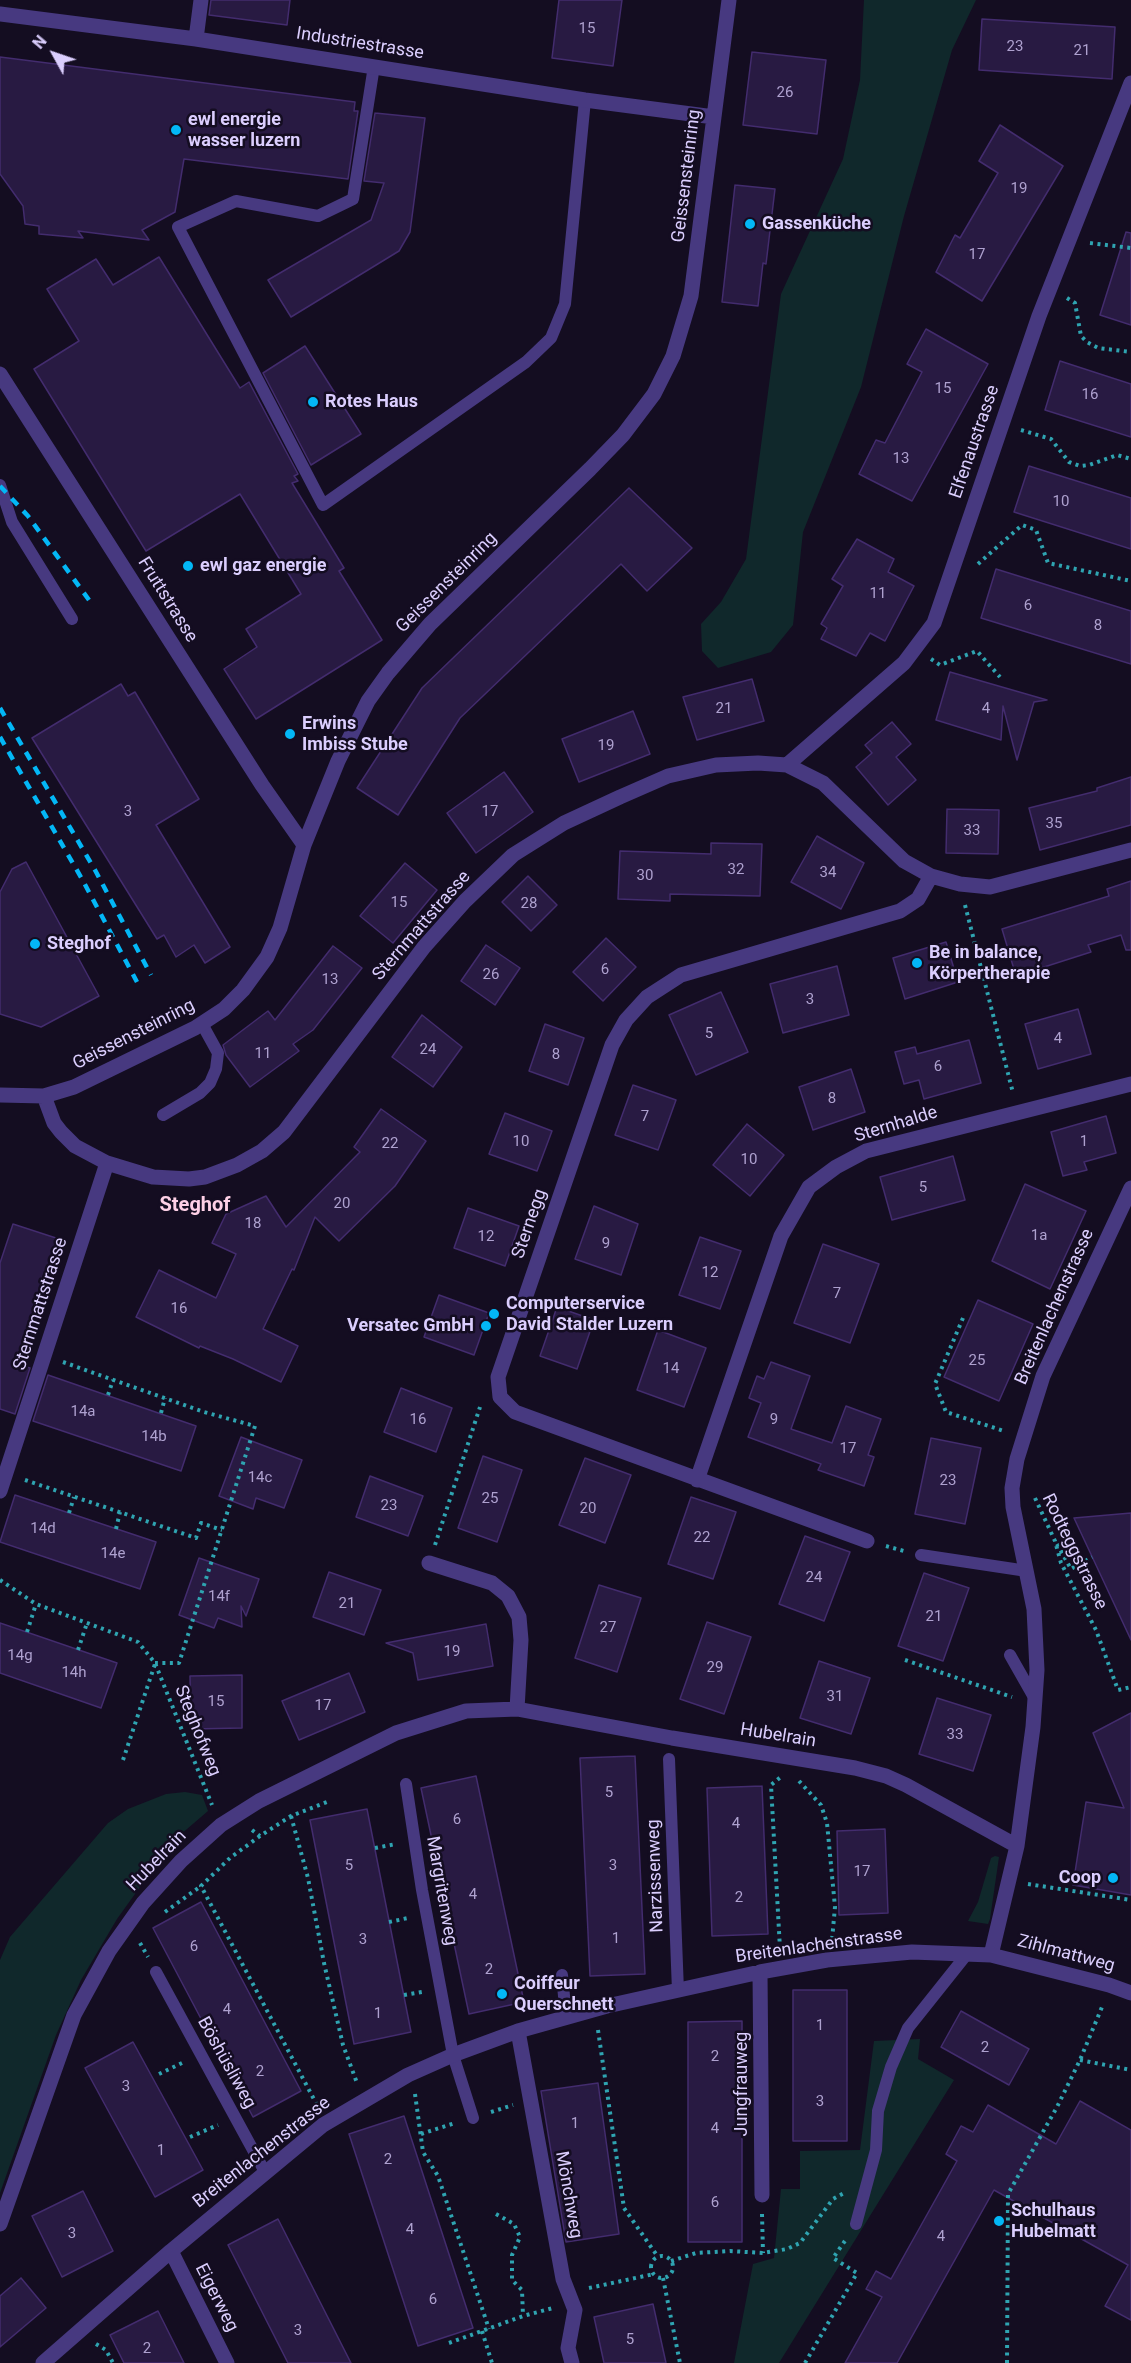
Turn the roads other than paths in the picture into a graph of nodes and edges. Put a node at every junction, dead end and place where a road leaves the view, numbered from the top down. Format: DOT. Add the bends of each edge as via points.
graph roads {
  1 [pos="201,0"];
  2 [pos="729,0"];
  3 [pos="0,14"];
  4 [pos="196,39"];
  5 [pos="374,66"];
  6 [pos="1131,83"];
  7 [pos="585,100"];
  8 [pos="714,117"];
  9 [pos="0,374"];
  10 [pos="0,485"];
  11 [pos="72,619"];
  12 [pos="787,765"];
  13 [pos="304,845"];
  14 [pos="1131,850"];
  15 [pos="931,876"];
  16 [pos="202,1024"];
  17 [pos="1131,1084"];
  18 [pos="0,1095"];
  19 [pos="44,1096"];
  20 [pos="163,1115"];
  21 [pos="107,1163"];
  22 [pos="1131,1188"];
  23 [pos="697,1480"];
  24 [pos="0,1491"];
  25 [pos="867,1541"];
  26 [pos="921,1555"];
  27 [pos="429,1563"];
  28 [pos="1027,1571"];
  29 [pos="1010,1655"];
  30 [pos="1035,1699"];
  31 [pos="517,1708"];
  32 [pos="669,1759"];
  33 [pos="406,1784"];
  34 [pos="1017,1846"];
  35 [pos="967,1954"];
  36 [pos="991,1955"];
  37 [pos="156,1972"];
  38 [pos="760,1972"];
  39 [pos="562,1975"];
  40 [pos="678,1991"];
  41 [pos="1131,1993"];
  42 [pos="566,2018"];
  43 [pos="518,2031"];
  44 [pos="453,2055"];
  45 [pos="473,2118"];
  46 [pos="265,2172"];
  47 [pos="762,2195"];
  48 [pos="0,2223"];
  49 [pos="856,2224"];
  50 [pos="171,2251"];
  51 [pos="43,2363"];
  52 [pos="227,2363"];
  53 [pos="572,2363"];
  1 -- 4 [label="street"];
  2 -- 8 [label="street, Geissensteinring"];
  3 -- 4 [label="street, Industriestrasse"];
  4 -- 5 [label="street, Industriestrasse"];
  5 -- 7 [label="street, Industriestrasse"];
  5 -- 7 [label="lane" via="353,199 318,216 236,201 178,228 323,505 526,362 551,338 565,304"];
  6 -- 12 [label="street, Elfenaustrasse" via="1039,316 934,623 904,663"];
  7 -- 8 [label="street, Industriestrasse"];
  8 -- 13 [label="street, Geissensteinring" via="691,296 673,356 654,394 590,470 430,624 388,673 368,701 338,761"];
  9 -- 13 [label="street, Fruttstrasse"];
  10 -- 11 [label="lane" via="12,522"];
  12 -- 15 [label="street, Sternmattstrasse" via="824,783 904,861"];
  12 -- 21 [label="street, Sternmattstrasse" via="716,765 668,776 564,823 513,855 424,947 284,1132 262,1151 237,1165 189,1179 153,1177"];
  13 -- 16 [label="street, Geissensteinring" via="267,957 243,990"];
  14 -- 15 [label="street, Sternmattstrasse" via="990,886 960,884"];
  15 -- 23 [label="street, Sternegg" via="918,899 900,911 681,975 647,997 626,1020 612,1045 498,1377 500,1397 515,1412"];
  16 -- 19 [label="street, Geissensteinring" via="74,1088"];
  16 -- 20 [label="lane" via="218,1053 216,1069 200,1093"];
  17 -- 23 [label="street, Sternhalde" via="866,1151 809,1187 781,1236"];
  18 -- 19 [label="street"];
  19 -- 21 [label="street, Sternmattstrasse" via="61,1132 75,1146"];
  21 -- 24 [label="street, Sternmattstrasse"];
  22 -- 28 [label="street, Breitenlachenstrasse" via="1043,1376 1017,1459 1013,1507"];
  23 -- 25 [label="street, Sternegg"];
  26 -- 28 [label="lane"];
  27 -- 31 [label="street" via="492,1583 508,1596 519,1617 521,1640"];
  28 -- 30 [label="street, Breitenlachenstrasse" via="1034,1610"];
  29 -- 30 [label="lane"];
  30 -- 34 [label="street, Breitenlachenstrasse"];
  31 -- 34 [label="street, Hubelrain" via="791,1764 855,1768 886,1776"];
  31 -- 48 [label="street, Hubelrain" via="466,1711 396,1733 259,1801 220,1825 181,1861 142,1903 109,1950 74,2015"];
  32 -- 40 [label="lane, Narzissenweg"];
  33 -- 44 [label="lane, Margritenweg"];
  34 -- 36 [label="street, Breitenlachenstrasse"];
  35 -- 36 [label="street, Breitenlachenstrasse"];
  35 -- 38 [label="street, Breitenlachenstrasse" via="912,1952 827,1960"];
  35 -- 49 [label="lane" via="908,2028 895,2058 878,2111 876,2150"];
  36 -- 41 [label="street, Zihlmattweg"];
  37 -- 46 [label="lane, Böshüsliweg"];
  38 -- 40 [label="street, Breitenlachenstrasse"];
  38 -- 47 [label="street, Jungfrauweg"];
  39 -- 42 [label="lane"];
  40 -- 42 [label="street, Breitenlachenstrasse"];
  42 -- 43 [label="street, Breitenlachenstrasse"];
  43 -- 44 [label="street, Breitenlachenstrasse"];
  43 -- 53 [label="street, Mönchweg" via="563,2279 574,2310 568,2348"];
  44 -- 45 [label="lane, Margritenweg"];
  44 -- 46 [label="street, Breitenlachenstrasse" via="408,2075 323,2125"];
  46 -- 50 [label="street, Breitenlachenstrasse"];
  50 -- 51 [label="street, Breitenlachenstrasse"];
  50 -- 52 [label="street, Eigerweg"];
}
